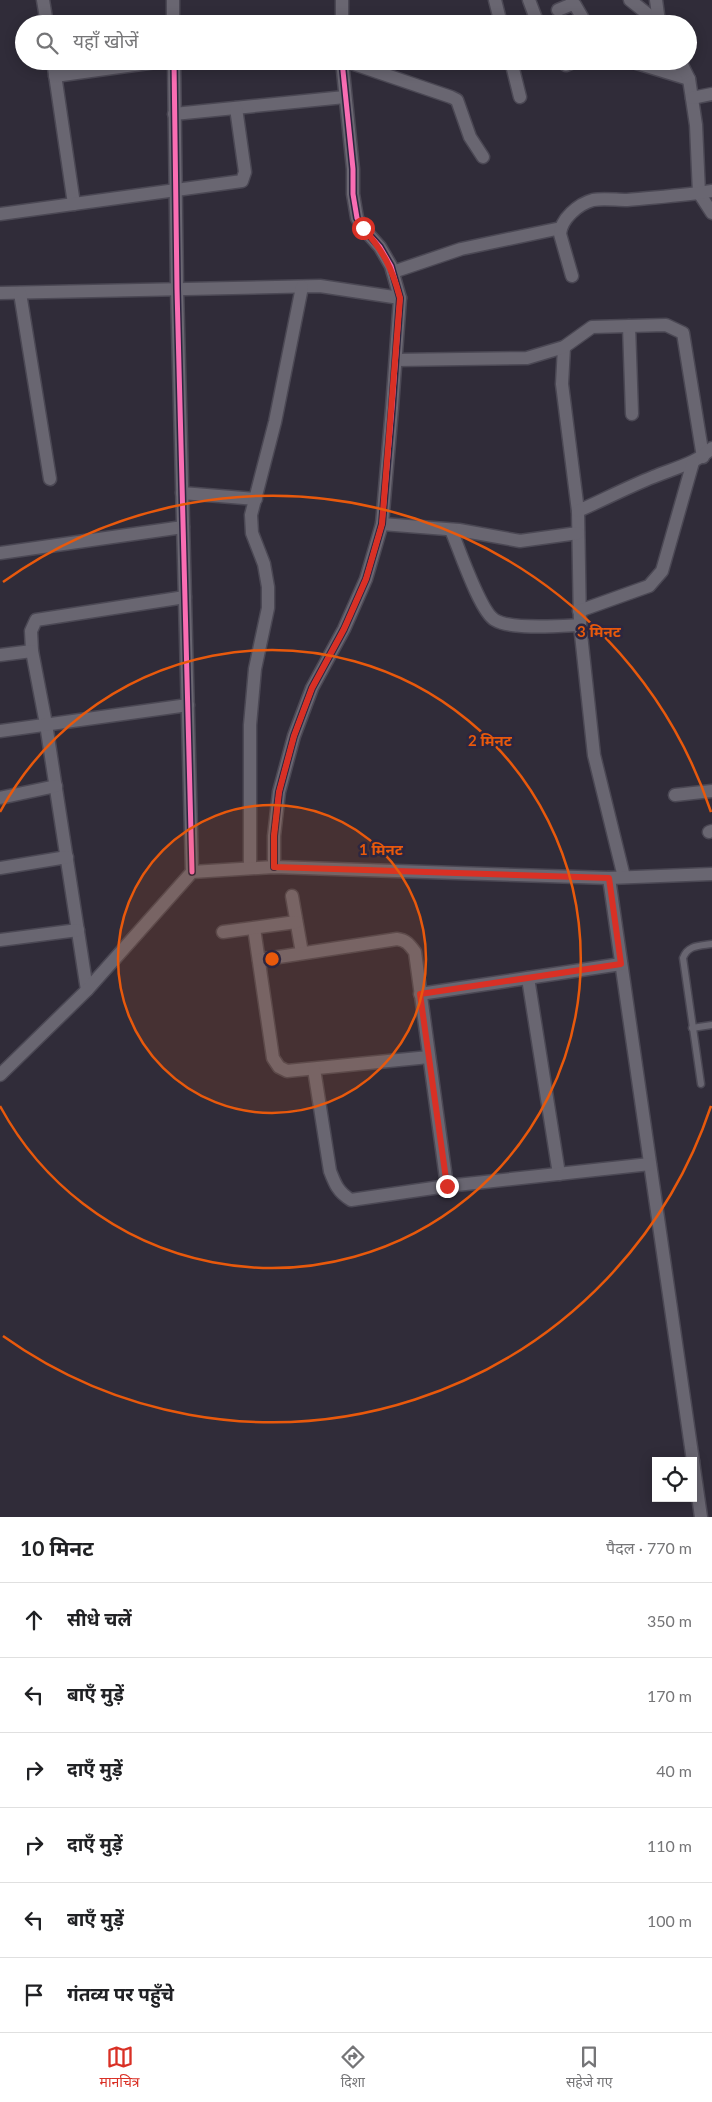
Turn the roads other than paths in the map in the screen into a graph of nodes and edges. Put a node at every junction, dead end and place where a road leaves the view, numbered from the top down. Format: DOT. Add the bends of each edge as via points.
graph roads {
  1 [pos="43,0"];
  2 [pos="173,0"];
  3 [pos="342,0"];
  4 [pos="495,0"];
  5 [pos="529,0"];
  6 [pos="630,0"];
  7 [pos="656,0"];
  8 [pos="558,10"];
  9 [pos="46,15"];
  10 [pos="173,15"];
  11 [pos="341,15"];
  12 [pos="499,15"];
  13 [pos="535,15"];
  14 [pos="581,15"];
  15 [pos="650,15"];
  16 [pos="659,15"];
  17 [pos="54,70"];
  18 [pos="98,70"];
  19 [pos="174,70"];
  20 [pos="344,70"];
  21 [pos="371,70"];
  22 [pos="513,70"];
  23 [pos="661,70"];
  24 [pos="685,70"];
  25 [pos="55,76"];
  26 [pos="689,78"];
  27 [pos="712,94"];
  28 [pos="346,97"];
  29 [pos="520,97"];
  30 [pos="692,98"];
  31 [pos="236,108"];
  32 [pos="174,114"];
  33 [pos="482,157"];
  34 [pos="176,190"];
  35 [pos="706,192"];
  36 [pos="74,204"];
  37 [pos="712,213"];
  38 [pos="0,214"];
  39 [pos="561,228"];
  40 [pos="392,272"];
  41 [pos="572,276"];
  42 [pos="302,287"];
  43 [pos="177,289"];
  44 [pos="20,293"];
  45 [pos="0,294"];
  46 [pos="400,298"];
  47 [pos="629,326"];
  48 [pos="564,347"];
  49 [pos="396,360"];
  50 [pos="632,414"];
  51 [pos="703,456"];
  52 [pos="50,479"];
  53 [pos="182,493"];
  54 [pos="256,499"];
  55 [pos="578,511"];
  56 [pos="382,524"];
  57 [pos="183,527"];
  58 [pos="451,530"];
  59 [pos="578,533"];
  60 [pos="0,553"];
  61 [pos="185,597"];
  62 [pos="579,611"];
  63 [pos="580,625"];
  64 [pos="32,651"];
  65 [pos="0,655"];
  66 [pos="188,704"];
  67 [pos="46,724"];
  68 [pos="0,731"];
  69 [pos="56,786"];
  70 [pos="712,791"];
  71 [pos="675,795"];
  72 [pos="0,798"];
  73 [pos="66,857"];
  74 [pos="250,867"];
  75 [pos="274,867"];
  76 [pos="0,868"];
  77 [pos="192,872"];
  78 [pos="712,874"];
  79 [pos="624,877"];
  80 [pos="609,878"];
  81 [pos="292,896"];
  82 [pos="296,922"];
  83 [pos="254,928"];
  84 [pos="78,930"];
  85 [pos="223,932"];
  86 [pos="0,940"];
  87 [pos="712,944"];
  88 [pos="302,953"];
  89 [pos="259,960"];
  90 [pos="621,964"];
  91 [pos="528,978"];
  92 [pos="87,990"];
  93 [pos="420,994"];
  94 [pos="712,1025"];
  95 [pos="692,1028"];
  96 [pos="429,1057"];
  97 [pos="314,1069"];
  98 [pos="0,1075"];
  99 [pos="700,1084"];
  100 [pos="650,1164"];
  101 [pos="559,1174"];
  102 [pos="447,1186"];
  103 [pos="692,1457"];
  104 [pos="697,1489"];
  105 [pos="701,1517"];
  1 -- 9 [label="street"];
  2 -- 10 [label="street"];
  3 -- 11 [label="street"];
  4 -- 12 [label="street"];
  5 -- 13 [label="street"];
  6 -- 15 [label="street"];
  7 -- 16 [label="street"];
  8 -- 14 [label="street" via="575,5"];
  17 -- 25 [label="street"];
  18 -- 25 [label="street"];
  19 -- 32 [label="street"];
  20 -- 28 [label="street"];
  21 -- 33 [label="street" via="457,100 470,137"];
  22 -- 29 [label="street"];
  23 -- 26 [label="street"];
  24 -- 26 [label="street"];
  25 -- 36 [label="street"];
  26 -- 30 [label="street"];
  27 -- 30 [label="street"];
  28 -- 31 [label="street"];
  28 -- 40 [label="street" via="357,218 380,247"];
  30 -- 35 [label="street"];
  31 -- 32 [label="street"];
  31 -- 34 [label="street" via="245,172 242,180"];
  32 -- 34 [label="street"];
  34 -- 36 [label="street"];
  34 -- 43 [label="street"];
  35 -- 37 [label="street"];
  35 -- 39 [label="street" via="593,200 580,206"];
  36 -- 38 [label="street"];
  39 -- 40 [label="street" via="461,249"];
  39 -- 41 [label="street"];
  40 -- 46 [label="street"];
  42 -- 43 [label="street"];
  42 -- 46 [label="street" via="320,286"];
  42 -- 54 [label="street"];
  43 -- 44 [label="street"];
  43 -- 53 [label="street"];
  44 -- 45 [label="street"];
  44 -- 52 [label="street"];
  46 -- 49 [label="street"];
  47 -- 48 [label="street" via="592,327"];
  47 -- 50 [label="street"];
  47 -- 51 [label="street" via="666,325 682,333"];
  48 -- 49 [label="street" via="527,358"];
  48 -- 55 [label="street" via="562,384"];
  49 -- 56 [label="street"];
  51 -- 55 [label="street"];
  51 -- 62 [label="street" via="656,580 642,589"];
  53 -- 54 [label="street"];
  53 -- 57 [label="street"];
  54 -- 74 [label="street" via="251,515 252,533 264,564 268,608 255,669 250,725"];
  55 -- 59 [label="street"];
  56 -- 58 [label="street"];
  56 -- 75 [label="street" via="366,579 312,688 294,736 279,792"];
  57 -- 60 [label="street"];
  57 -- 61 [label="street"];
  58 -- 59 [label="street" via="520,541"];
  58 -- 63 [label="street" via="484,608 494,620 511,625"];
  59 -- 62 [label="street"];
  61 -- 64 [label="street" via="36,620 30,631"];
  61 -- 66 [label="street"];
  62 -- 63 [label="street"];
  63 -- 79 [label="street" via="594,755"];
  64 -- 65 [label="street"];
  64 -- 67 [label="street"];
  66 -- 67 [label="street"];
  66 -- 77 [label="street"];
  67 -- 68 [label="street"];
  67 -- 69 [label="street"];
  69 -- 72 [label="street"];
  69 -- 73 [label="street"];
  70 -- 71 [label="street"];
  73 -- 76 [label="street"];
  73 -- 84 [label="street"];
  74 -- 75 [label="street"];
  74 -- 77 [label="street"];
  75 -- 80 [label="street"];
  77 -- 92 [label="street"];
  78 -- 79 [label="street"];
  79 -- 80 [label="street"];
  80 -- 90 [label="street"];
  81 -- 82 [label="street"];
  82 -- 83 [label="street"];
  82 -- 88 [label="street"];
  83 -- 85 [label="street"];
  83 -- 89 [label="street"];
  84 -- 86 [label="street"];
  84 -- 92 [label="street"];
  87 -- 95 [label="lane" via="692,947 683,958"];
  88 -- 89 [label="street"];
  88 -- 93 [label="street" via="397,938 405,940 414,952"];
  89 -- 97 [label="street" via="273,1058 279,1067 287,1071"];
  90 -- 91 [label="street"];
  90 -- 100 [label="street"];
  91 -- 93 [label="street"];
  91 -- 101 [label="street"];
  92 -- 98 [label="street"];
  93 -- 96 [label="street"];
  94 -- 95 [label="lane"];
  95 -- 99 [label="lane"];
  96 -- 97 [label="street"];
  96 -- 102 [label="street"];
  97 -- 102 [label="street" via="330,1172 342,1194 351,1200"];
  100 -- 101 [label="street"];
  100 -- 103 [label="street"];
  101 -- 102 [label="street"];
  104 -- 105 [label="street"];
}
